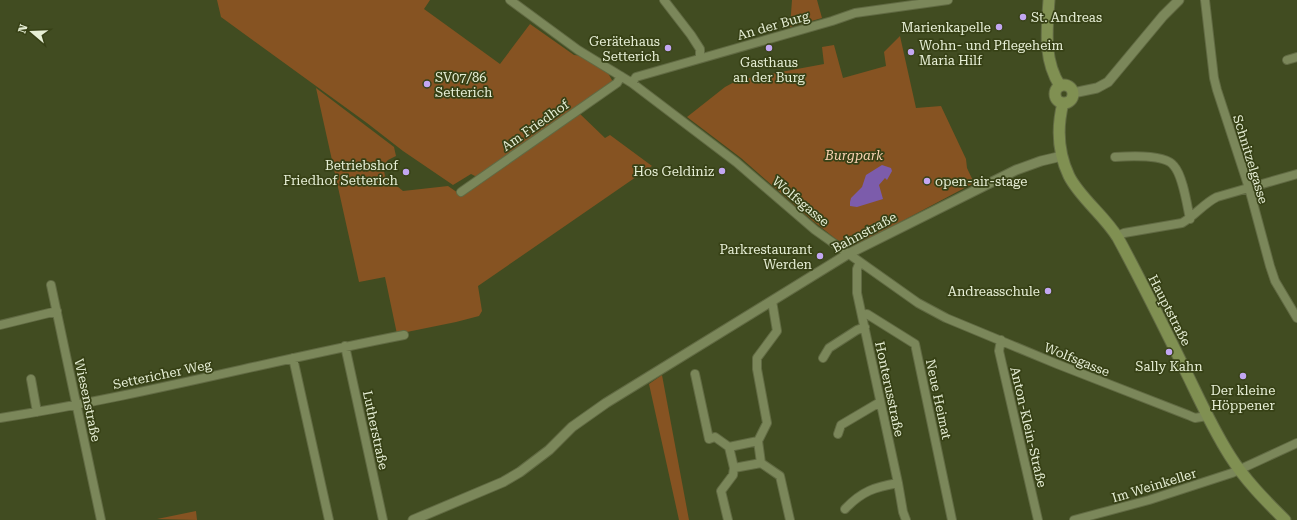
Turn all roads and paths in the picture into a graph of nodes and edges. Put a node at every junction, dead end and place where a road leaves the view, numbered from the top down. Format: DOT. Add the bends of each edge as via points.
graph roads {
  1 [pos="664,0"];
  2 [pos="948,0"];
  3 [pos="1049,0"];
  4 [pos="1179,0"];
  5 [pos="1205,0"];
  6 [pos="515,1"];
  7 [pos="887,4"];
  8 [pos="1297,57"];
  9 [pos="700,58"];
  10 [pos="1287,60"];
  11 [pos="621,76"];
  12 [pos="632,83"];
  13 [pos="1060,86"];
  14 [pos="1073,93"];
  15 [pos="1063,102"];
  16 [pos="1062,156"];
  17 [pos="1115,157"];
  18 [pos="1297,174"];
  19 [pos="1249,188"];
  20 [pos="461,192"];
  21 [pos="1190,219"];
  22 [pos="1117,236"];
  23 [pos="848,254"];
  24 [pos="860,262"];
  25 [pos="51,285"];
  26 [pos="772,301"];
  27 [pos="57,312"];
  28 [pos="862,315"];
  29 [pos="1297,318"];
  30 [pos="0,325"];
  31 [pos="865,328"];
  32 [pos="404,334"];
  33 [pos="1001,340"];
  34 [pos="345,346"];
  35 [pos="293,358"];
  36 [pos="823,358"];
  37 [pos="695,374"];
  38 [pos="31,379"];
  39 [pos="880,402"];
  40 [pos="76,405"];
  41 [pos="1204,411"];
  42 [pos="37,412"];
  43 [pos="0,418"];
  44 [pos="838,434"];
  45 [pos="758,441"];
  46 [pos="1297,443"];
  47 [pos="729,447"];
  48 [pos="761,463"];
  49 [pos="734,468"];
  50 [pos="1239,470"];
  51 [pos="898,483"];
  52 [pos="845,509"];
  53 [pos="418,518"];
  54 [pos="101,520"];
  55 [pos="329,520"];
  56 [pos="383,520"];
  57 [pos="728,520"];
  58 [pos="790,520"];
  59 [pos="906,520"];
  60 [pos="952,520"];
  61 [pos="1038,520"];
  62 [pos="1074,520"];
  63 [pos="1285,520"];
  1 -- 9 [label="street" via="692,35 700,49"];
  2 -- 7 [label="street, An der Burg"];
  3 -- 13 [label="main road" via="1047,42 1052,72"];
  4 -- 14 [label="street" via="1108,82 1097,88"];
  5 -- 19 [label="street, Schnitzelgasse" via="1214,78"];
  6 -- 11 [label="street, Wolfsgasse" via="578,50"];
  7 -- 9 [label="street, An der Burg"];
  8 -- 10 [label="street"];
  9 -- 12 [label="street, An der Burg" via="636,77"];
  11 -- 12 [label="street, Wolfsgasse"];
  11 -- 20 [label="street, Am Friedhof" via="617,83"];
  12 -- 23 [label="street, Wolfsgasse" via="736,162 815,230"];
  13 -- 14 [label="main road" via="1069,86"];
  13 -- 15 [label="main road" via="1056,90 1056,96"];
  14 -- 15 [label="main road" via="1071,99"];
  15 -- 16 [label="main road, Hauptstraße" via="1059,133"];
  16 -- 22 [label="main road, Hauptstraße" via="1074,184"];
  16 -- 23 [label="street, Bahnstraße" via="1016,170"];
  17 -- 21 [label="street" via="1151,157 1174,164 1179,174"];
  18 -- 19 [label="street"];
  19 -- 21 [label="street" via="1211,200"];
  19 -- 29 [label="street, Schnitzelgasse" via="1275,281"];
  21 -- 22 [label="street" via="1182,223"];
  22 -- 41 [label="main road, Hauptstraße"];
  23 -- 24 [label="street, Wolfsgasse"];
  23 -- 26 [label="street, Bahnstraße"];
  24 -- 28 [label="street, Honterusstraße" via="857,269 857,293"];
  24 -- 33 [label="street, Wolfsgasse" via="918,303 946,318"];
  25 -- 27 [label="street, Wiesenstraße"];
  26 -- 45 [label="street" via="777,331 757,358 767,424"];
  26 -- 53 [label="street, Bahnstraße" via="589,414 520,472 503,482"];
  27 -- 30 [label="street"];
  27 -- 40 [label="street, Wiesenstraße"];
  28 -- 31 [label="street, Honterusstraße"];
  28 -- 60 [label="street, Neue Heimat" via="867,314 915,344"];
  31 -- 36 [label="street" via="857,330 829,348"];
  31 -- 39 [label="street, Honterusstraße"];
  32 -- 34 [label="street, Settericher Weg"];
  33 -- 41 [label="street, Wolfsgasse" via="1195,418"];
  33 -- 61 [label="street, Anton-Klein-Straße" via="999,351"];
  34 -- 35 [label="street, Settericher Weg"];
  34 -- 56 [label="street, Lutherstraße"];
  35 -- 40 [label="street, Settericher Weg"];
  35 -- 55 [label="street"];
  37 -- 47 [label="street" via="709,439 715,437"];
  38 -- 42 [label="street"];
  39 -- 44 [label="street" via="841,425"];
  39 -- 51 [label="street, Honterusstraße"];
  40 -- 42 [label="street, Settericher Weg"];
  40 -- 54 [label="street, Wiesenstraße"];
  41 -- 50 [label="main road, Hauptstraße"];
  42 -- 43 [label="street, Settericher Weg"];
  45 -- 47 [label="street"];
  45 -- 48 [label="street"];
  46 -- 50 [label="street, Im Weinkeller"];
  47 -- 49 [label="street"];
  48 -- 49 [label="street"];
  48 -- 58 [label="street" via="780,476"];
  49 -- 57 [label="street" via="733,475 721,491"];
  50 -- 62 [label="street, Im Weinkeller" via="1149,500"];
  50 -- 63 [label="main road, Hauptstraße"];
  51 -- 52 [label="street" via="874,488 854,499"];
  51 -- 59 [label="street, Honterusstraße"];
}
